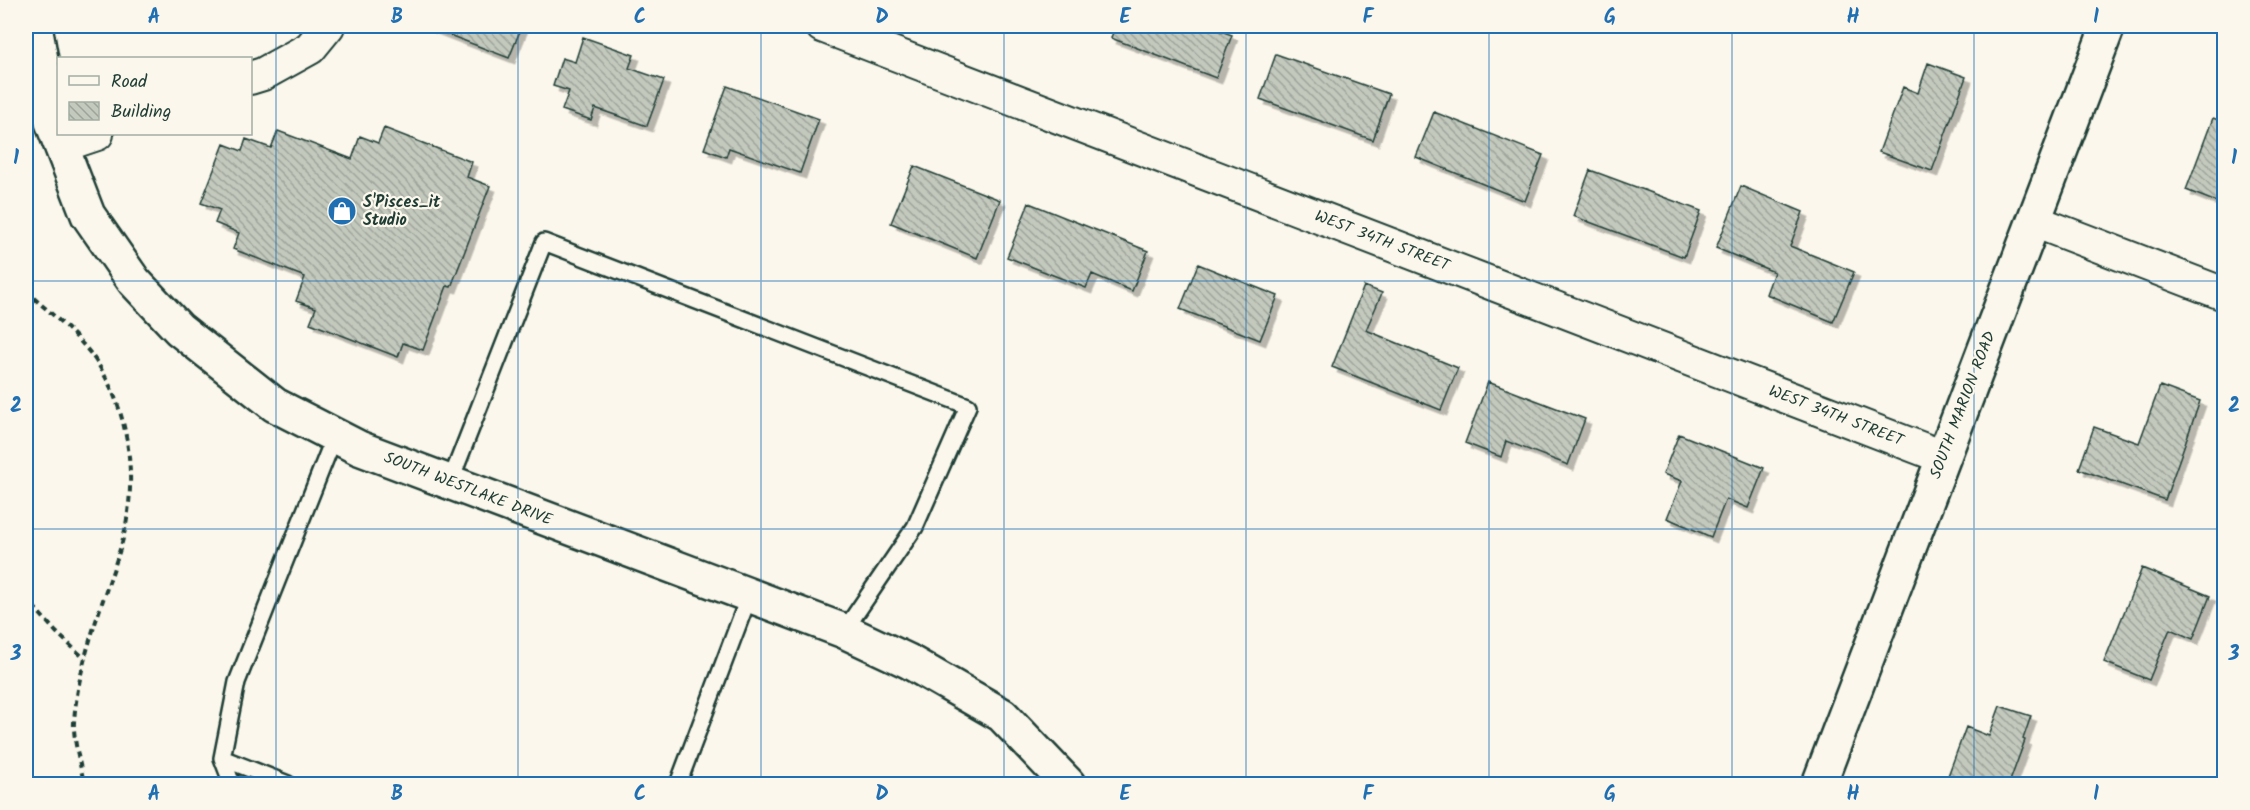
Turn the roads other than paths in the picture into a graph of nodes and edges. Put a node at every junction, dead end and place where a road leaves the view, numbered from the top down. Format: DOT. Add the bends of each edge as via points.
graph roads {
  1 [pos="35,26"];
  2 [pos="328,26"];
  3 [pos="822,26"];
  4 [pos="2108,26"];
  5 [pos="252,77"];
  6 [pos="94,135"];
  7 [pos="61,146"];
  8 [pos="2034,221"];
  9 [pos="2224,294"];
  10 [pos="335,435"];
  11 [pos="1942,458"];
  12 [pos="450,482"];
  13 [pos="749,596"];
  14 [pos="844,631"];
  15 [pos="222,758"];
  16 [pos="232,784"];
  17 [pos="288,784"];
  18 [pos="678,784"];
  19 [pos="1068,784"];
  20 [pos="1819,784"];
  1 -- 7 [label="street, SOUTH WESTLAKE DRIVE" via="52,122"];
  2 -- 5 [label="street" via="310,48"];
  3 -- 11 [label="street, WEST 34TH STREET"];
  4 -- 8 [label="street, SOUTH MARION ROAD"];
  6 -- 7 [label="street"];
  7 -- 10 [label="street, SOUTH WESTLAKE DRIVE" via="88,215 134,281 179,329 275,405"];
  8 -- 9 [label="street"];
  8 -- 11 [label="street, SOUTH MARION ROAD"];
  10 -- 12 [label="street, SOUTH WESTLAKE DRIVE"];
  10 -- 15 [label="lane" via="237,682"];
  11 -- 20 [label="street, SOUTH MARION ROAD"];
  12 -- 13 [label="street, SOUTH WESTLAKE DRIVE"];
  12 -- 14 [label="lane" via="544,242 968,406 915,527"];
  13 -- 14 [label="street, SOUTH WESTLAKE DRIVE"];
  13 -- 18 [label="lane"];
  14 -- 19 [label="street, SOUTH WESTLAKE DRIVE" via="908,661 1002,715"];
  15 -- 16 [label="lane"];
  15 -- 17 [label="lane"];
}
